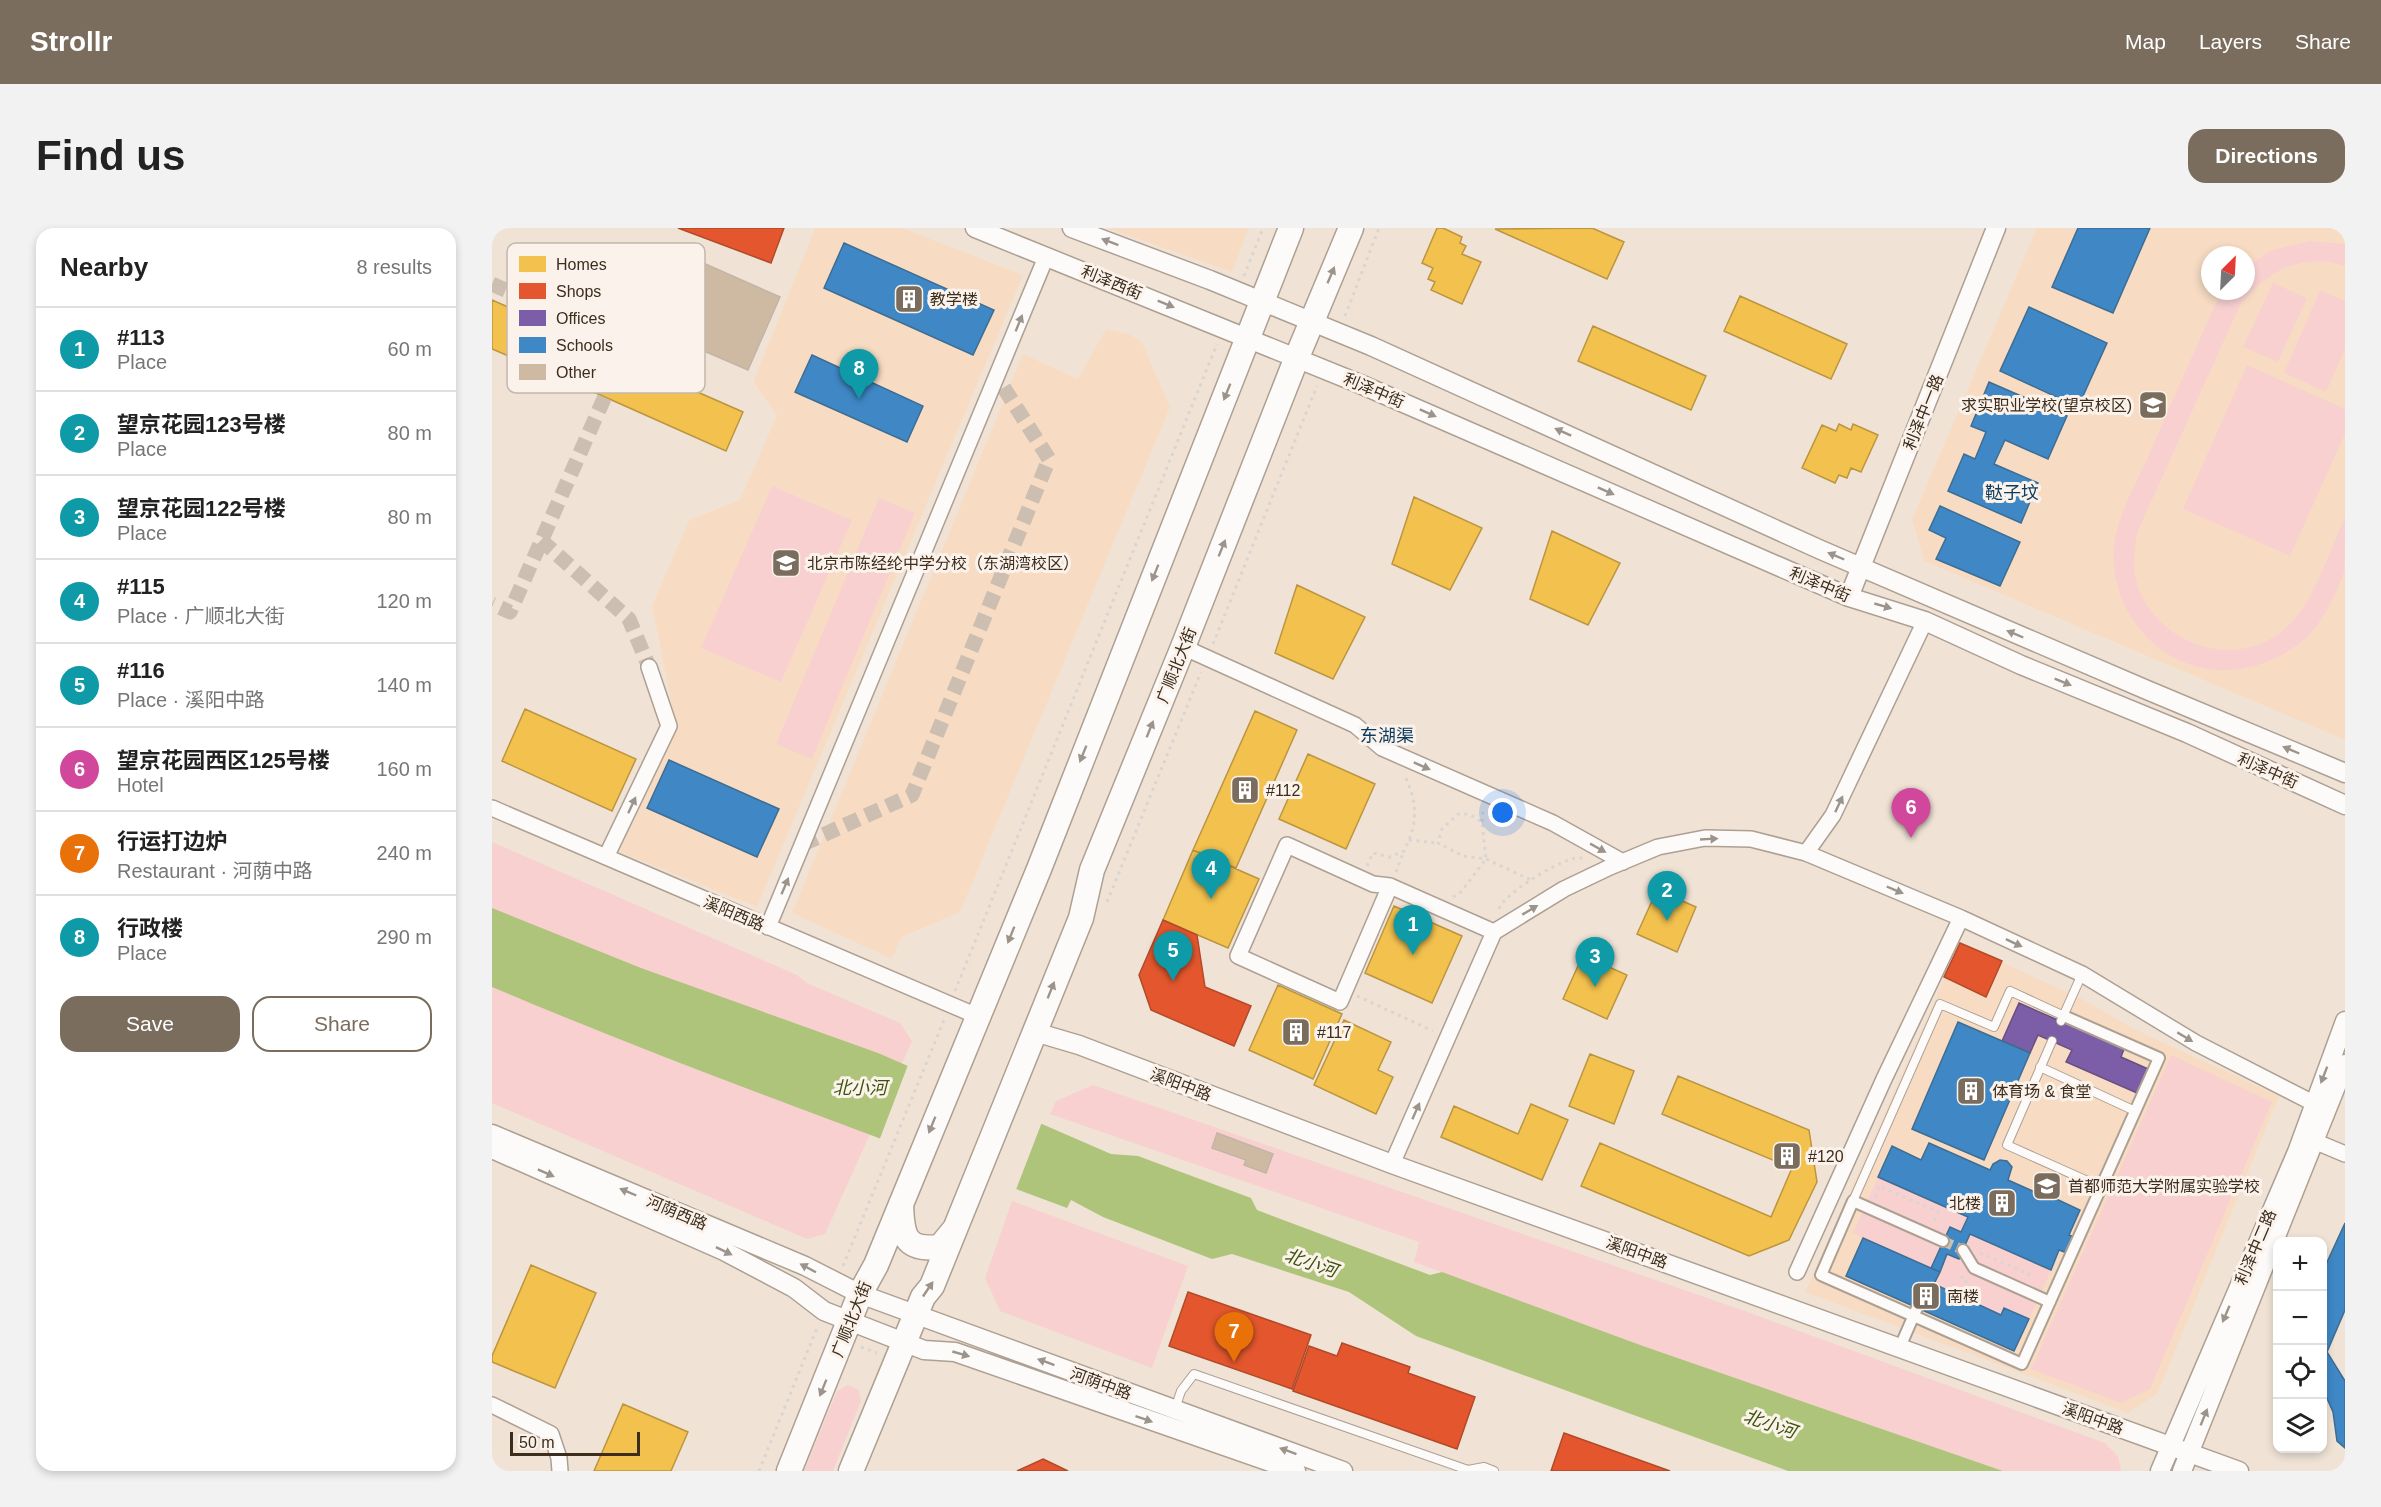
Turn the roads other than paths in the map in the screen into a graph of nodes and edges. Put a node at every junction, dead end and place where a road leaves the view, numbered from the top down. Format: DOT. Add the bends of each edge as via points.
graph roads {
  1 [pos="975,228"];
  2 [pos="1072,228"];
  3 [pos="1291,228"];
  4 [pos="1351,228"];
  5 [pos="1996,228"];
  6 [pos="1046,256"];
  7 [pos="1262,302"];
  8 [pos="1311,322"];
  9 [pos="1248,337"];
  10 [pos="1297,357"];
  11 [pos="1861,567"];
  12 [pos="1849,597"];
  13 [pos="1925,621"];
  14 [pos="1183,647"];
  15 [pos="649,668"];
  16 [pos="2345,773"];
  17 [pos="2345,805"];
  18 [pos="492,808"];
  19 [pos="1806,853"];
  20 [pos="606,857"];
  21 [pos="1623,862"];
  22 [pos="1390,886"];
  23 [pos="1961,918"];
  24 [pos="768,927"];
  25 [pos="1493,931"];
  26 [pos="2082,974"];
  27 [pos="977,1016"];
  28 [pos="2062,1018"];
  29 [pos="2345,1021"];
  30 [pos="1035,1032"];
  31 [pos="2052,1041"];
  32 [pos="2345,1064"];
  33 [pos="2040,1067"];
  34 [pos="2319,1107"];
  35 [pos="2135,1111"];
  36 [pos="492,1134"];
  37 [pos="2314,1141"];
  38 [pos="492,1149"];
  39 [pos="2345,1154"];
  40 [pos="1392,1164"];
  41 [pos="2101,1187"];
  42 [pos="1853,1201"];
  43 [pos="901,1202"];
  44 [pos="958,1224"];
  45 [pos="1943,1241"];
  46 [pos="1963,1250"];
  47 [pos="1797,1272"];
  48 [pos="860,1294"];
  49 [pos="2050,1302"];
  50 [pos="1915,1312"];
  51 [pos="915,1315"];
  52 [pos="850,1322"];
  53 [pos="904,1342"];
  54 [pos="1900,1347"];
  55 [pos="492,1406"];
  56 [pos="1174,1410"];
  57 [pos="2170,1446"];
  58 [pos="2190,1452"];
  59 [pos="560,1471"];
  60 [pos="789,1471"];
  61 [pos="851,1471"];
  62 [pos="1296,1471"];
  63 [pos="1343,1471"];
  64 [pos="1494,1471"];
  65 [pos="2160,1471"];
  66 [pos="2182,1471"];
  67 [pos="2239,1471"];
  1 -- 6 [label="street, 利泽西街"];
  7 -- 2 [label="street, one-way"];
  3 -- 7 [label="main road"];
  8 -- 4 [label="main road, 广顺北大街, one-way"];
  5 -- 11 [label="street, 利泽中一路"];
  6 -- 9 [label="street, 利泽西街, one-way"];
  24 -- 6 [label="street, one-way"];
  7 -- 8 [label="street, 利泽中街"];
  7 -- 9 [label="main road"];
  8 -- 10 [label="main road, 广顺北大街"];
  11 -- 8 [label="street, 利泽中街, one-way"];
  9 -- 10 [label="street, 利泽中街"];
  9 -- 27 [label="main road, one-way" via="1039,869"];
  10 -- 12 [label="street, 利泽中街, one-way"];
  14 -- 10 [label="main road, 广顺北大街, one-way"];
  11 -- 12 [label="street, 利泽中一路"];
  16 -- 11 [label="street, 利泽中街, one-way"];
  12 -- 13 [label="street, 利泽中街, one-way"];
  13 -- 17 [label="street, 利泽中街, one-way"];
  19 -- 13 [label="street, one-way" via="1833,815"];
  14 -- 21 [label="street, one-way" via="1355,725 1382,748 1553,824"];
  30 -- 14 [label="main road, 广顺北大街, one-way" via="1081,918 1092,870"];
  20 -- 15 [label="street, one-way" via="669,726"];
  18 -- 20 [label="street, 溪阳西路"];
  21 -- 19 [label="street, one-way" via="1658,848 1705,838 1751,839"];
  19 -- 23 [label="street, one-way"];
  20 -- 24 [label="street, 溪阳西路"];
  25 -- 21 [label="street, one-way" via="1564,889"];
  22 -- 22 [label="street" via="1373,884 1287,845 1238,956 1340,1002"];
  22 -- 25 [label="street"];
  23 -- 26 [label="street, one-way"];
  23 -- 47 [label="street"];
  24 -- 27 [label="street, 溪阳西路"];
  40 -- 25 [label="street, one-way"];
  26 -- 28 [label="lane"];
  26 -- 34 [label="street, one-way" via="2196,1044"];
  27 -- 43 [label="main road, 广顺北大街, one-way"];
  28 -- 35 [label="street" via="2158,1058"];
  28 -- 42 [label="lane" via="2010,991 1995,1026 1940,1004"];
  29 -- 34 [label="street, 利泽中二路, one-way"];
  30 -- 40 [label="street, 溪阳中路" via="1079,1045"];
  30 -- 44 [label="main road, 广顺北大街"];
  31 -- 33 [label="lane"];
  32 -- 34 [label="street, 利泽中二路"];
  33 -- 35 [label="lane"];
  33 -- 41 [label="lane" via="2007,1145"];
  34 -- 37 [label="street, 利泽中二路"];
  34 -- 57 [label="street, 利泽中二路, one-way"];
  35 -- 41 [label="street"];
  48 -- 36 [label="street, 河荫西路, one-way" via="805,1266"];
  37 -- 39 [label="street"];
  58 -- 37 [label="street, 利泽中二路, one-way"];
  38 -- 52 [label="street, 河荫西路, one-way" via="724,1251 794,1288 824,1311"];
  40 -- 54 [label="street, 溪阳中路"];
  41 -- 49 [label="street"];
  42 -- 45 [label="street"];
  42 -- 50 [label="street" via="1821,1275"];
  43 -- 44 [label="main road" via="902,1227 908,1241 917,1248 940,1247"];
  43 -- 48 [label="main road, 广顺北大街"];
  51 -- 44 [label="main road, one-way"];
  46 -- 49 [label="street" via="1974,1268"];
  48 -- 51 [label="street, 河荫中路"];
  48 -- 52 [label="main road, 广顺北大街"];
  49 -- 50 [label="street" via="2022,1364"];
  50 -- 54 [label="street"];
  51 -- 53 [label="main road"];
  56 -- 51 [label="street, 河荫中路, one-way"];
  52 -- 53 [label="street, 河荫西路"];
  52 -- 60 [label="main road, 广顺北大街, one-way"];
  53 -- 61 [label="main road"];
  53 -- 62 [label="street, 河荫中路, one-way" via="924,1350 956,1352"];
  54 -- 57 [label="street, 溪阳中路"];
  55 -- 59 [label="street" via="551,1434"];
  63 -- 56 [label="street, 河荫中路, one-way"];
  56 -- 64 [label="lane" via="1181,1391 1194,1374 1468,1470 1484,1467"];
  57 -- 58 [label="street, 溪阳中路"];
  57 -- 65 [label="street, 利泽中二路"];
  58 -- 66 [label="street, 利泽中二路"];
  58 -- 67 [label="street, 溪阳中路"];
}
